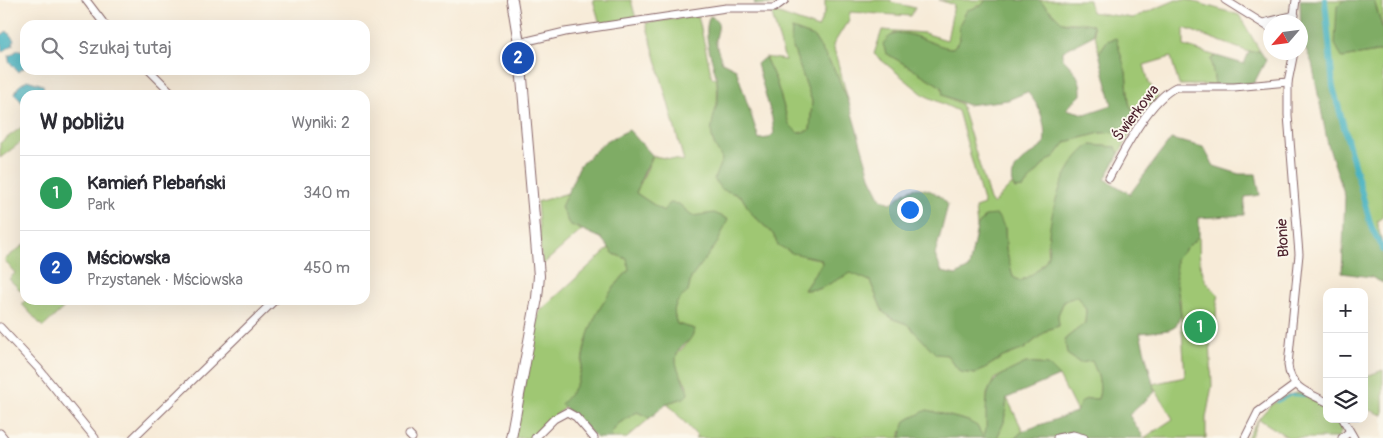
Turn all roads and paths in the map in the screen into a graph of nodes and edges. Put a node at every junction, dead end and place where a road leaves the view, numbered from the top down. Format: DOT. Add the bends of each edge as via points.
graph roads {
  1 [pos="86,0"];
  2 [pos="512,0"];
  3 [pos="786,0"];
  4 [pos="1225,0"];
  5 [pos="1296,0"];
  6 [pos="1295,15"];
  7 [pos="102,20"];
  8 [pos="1263,23"];
  9 [pos="519,42"];
  10 [pos="1292,60"];
  11 [pos="154,75"];
  12 [pos="1288,82"];
  13 [pos="169,90"];
  14 [pos="1109,178"];
  15 [pos="270,305"];
  16 [pos="0,327"];
  17 [pos="1295,385"];
  18 [pos="1323,400"];
  19 [pos="1345,423"];
  20 [pos="0,433"];
  21 [pos="1352,435"];
  22 [pos="4,438"];
  23 [pos="95,438"];
  24 [pos="133,438"];
  25 [pos="511,438"];
  26 [pos="535,438"];
  27 [pos="594,438"];
  28 [pos="1057,438"];
  29 [pos="1084,438"];
  30 [pos="1245,438"];
  31 [pos="1342,438"];
  1 -- 7 [label="street"];
  2 -- 9 [label="street"];
  3 -- 9 [label="street" via="774,8 726,8"];
  4 -- 8 [label="street"];
  5 -- 6 [label="street"];
  9 -- 25 [label="street" via="539,276"];
  10 -- 12 [label="street, Błonie"];
  11 -- 13 [label="street"];
  12 -- 14 [label="street, Świerkowa" via="1172,88 1132,136"];
  12 -- 17 [label="street, Błonie" via="1299,247 1288,365"];
  15 -- 24 [label="street"];
  16 -- 23 [label="street" via="39,368"];
  17 -- 18 [label="street"];
  17 -- 30 [label="street" via="1258,412"];
  19 -- 21 [label="street"];
  20 -- 22 [label="street"];
  21 -- 31 [label="street"];
  26 -- 27 [label="street" via="567,412 576,417"];
  28 -- 29 [label="street" via="1073,435"];
}
